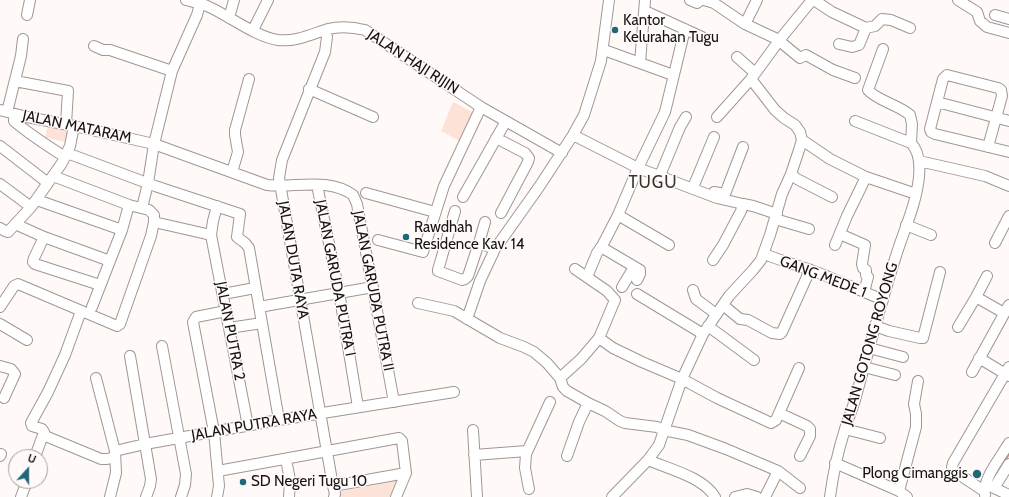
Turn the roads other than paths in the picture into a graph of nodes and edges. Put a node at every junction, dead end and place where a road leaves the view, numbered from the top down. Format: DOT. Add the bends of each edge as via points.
graph roads {
  1 [pos="30,0"];
  2 [pos="186,0"];
  3 [pos="234,0"];
  4 [pos="268,0"];
  5 [pos="609,0"];
  6 [pos="645,0"];
  7 [pos="699,0"];
  8 [pos="757,0"];
  9 [pos="958,0"];
  10 [pos="809,1"];
  11 [pos="201,2"];
  12 [pos="645,11"];
  13 [pos="27,15"];
  14 [pos="994,15"];
  15 [pos="229,18"];
  16 [pos="1009,20"];
  17 [pos="745,24"];
  18 [pos="866,28"];
  19 [pos="910,28"];
  20 [pos="685,29"];
  21 [pos="253,30"];
  22 [pos="325,30"];
  23 [pos="1009,33"];
  24 [pos="702,37"];
  25 [pos="23,39"];
  26 [pos="779,41"];
  27 [pos="839,44"];
  28 [pos="94,46"];
  29 [pos="604,50"];
  30 [pos="883,50"];
  31 [pos="737,57"];
  32 [pos="640,63"];
  33 [pos="172,71"];
  34 [pos="673,75"];
  35 [pos="752,78"];
  36 [pos="855,78"];
  37 [pos="249,79"];
  38 [pos="15,81"];
  39 [pos="309,90"];
  40 [pos="937,102"];
  41 [pos="481,107"];
  42 [pos="7,112"];
  43 [pos="374,117"];
  44 [pos="686,117"];
  45 [pos="717,117"];
  46 [pos="996,118"];
  47 [pos="506,121"];
  48 [pos="855,121"];
  49 [pos="1009,121"];
  50 [pos="70,125"];
  51 [pos="573,135"];
  52 [pos="714,137"];
  53 [pos="496,138"];
  54 [pos="802,140"];
  55 [pos="911,143"];
  56 [pos="154,144"];
  57 [pos="0,146"];
  58 [pos="743,147"];
  59 [pos="988,147"];
  60 [pos="1009,152"];
  61 [pos="562,153"];
  62 [pos="66,155"];
  63 [pos="919,161"];
  64 [pos="638,168"];
  65 [pos="232,172"];
  66 [pos="661,173"];
  67 [pos="791,174"];
  68 [pos="866,177"];
  69 [pos="51,179"];
  70 [pos="148,183"];
  71 [pos="0,184"];
  72 [pos="694,184"];
  73 [pos="280,185"];
  74 [pos="317,185"];
  75 [pos="1009,186"];
  76 [pos="366,193"];
  77 [pos="916,194"];
  78 [pos="463,197"];
  79 [pos="832,197"];
  80 [pos="34,203"];
  81 [pos="743,204"];
  82 [pos="129,205"];
  83 [pos="217,206"];
  84 [pos="142,208"];
  85 [pos="455,211"];
  86 [pos="435,212"];
  87 [pos="501,213"];
  88 [pos="618,216"];
  89 [pos="776,216"];
  90 [pos="1009,216"];
  91 [pos="154,222"];
  92 [pos="485,222"];
  93 [pos="15,224"];
  94 [pos="906,225"];
  95 [pos="0,228"];
  96 [pos="809,229"];
  97 [pos="122,230"];
  98 [pos="840,234"];
  99 [pos="211,235"];
  100 [pos="932,235"];
  101 [pos="44,237"];
  102 [pos="378,240"];
  103 [pos="479,243"];
  104 [pos="995,243"];
  105 [pos="669,245"];
  106 [pos="835,245"];
  107 [pos="601,248"];
  108 [pos="495,249"];
  109 [pos="764,254"];
  110 [pos="110,260"];
  111 [pos="713,260"];
  112 [pos="634,267"];
  113 [pos="575,269"];
  114 [pos="810,270"];
  115 [pos="940,272"];
  116 [pos="987,276"];
  117 [pos="587,277"];
  118 [pos="637,280"];
  119 [pos="100,285"];
  120 [pos="373,287"];
  121 [pos="622,287"];
  122 [pos="255,288"];
  123 [pos="693,290"];
  124 [pos="339,292"];
  125 [pos="864,292"];
  126 [pos="223,294"];
  127 [pos="637,294"];
  128 [pos="976,297"];
  129 [pos="300,300"];
  130 [pos="883,300"];
  131 [pos="418,303"];
  132 [pos="723,305"];
  133 [pos="0,307"];
  134 [pos="92,307"];
  135 [pos="259,307"];
  136 [pos="1006,309"];
  137 [pos="81,311"];
  138 [pos="226,311"];
  139 [pos="716,314"];
  140 [pos="467,319"];
  141 [pos="262,323"];
  142 [pos="0,324"];
  143 [pos="875,326"];
  144 [pos="958,327"];
  145 [pos="229,328"];
  146 [pos="706,330"];
  147 [pos="599,338"];
  148 [pos="27,340"];
  149 [pos="162,346"];
  150 [pos="869,348"];
  151 [pos="130,356"];
  152 [pos="903,357"];
  153 [pos="979,358"];
  154 [pos="754,360"];
  155 [pos="0,366"];
  156 [pos="864,367"];
  157 [pos="799,368"];
  158 [pos="972,372"];
  159 [pos="1008,372"];
  160 [pos="895,375"];
  161 [pos="96,378"];
  162 [pos="560,378"];
  163 [pos="682,379"];
  164 [pos="918,381"];
  165 [pos="454,392"];
  166 [pos="4,398"];
  167 [pos="394,402"];
  168 [pos="550,402"];
  169 [pos="588,403"];
  170 [pos="358,407"];
  171 [pos="320,413"];
  172 [pos="779,413"];
  173 [pos="279,420"];
  174 [pos="248,426"];
  175 [pos="845,429"];
  176 [pos="473,430"];
  177 [pos="663,430"];
  178 [pos="214,432"];
  179 [pos="43,435"];
  180 [pos="180,438"];
  181 [pos="880,438"];
  182 [pos="145,444"];
  183 [pos="1009,444"];
  184 [pos="38,449"];
  185 [pos="527,451"];
  186 [pos="327,452"];
  187 [pos="115,454"];
  188 [pos="474,455"];
  189 [pos="567,456"];
  190 [pos="800,456"];
  191 [pos="286,459"];
  192 [pos="648,460"];
  193 [pos="835,464"];
  194 [pos="1009,464"];
  195 [pos="218,471"];
  196 [pos="778,471"];
  197 [pos="406,473"];
  198 [pos="800,488"];
  199 [pos="529,489"];
  200 [pos="989,490"];
  201 [pos="336,494"];
  202 [pos="903,494"];
  203 [pos="1009,495"];
  204 [pos="110,497"];
  205 [pos="146,497"];
  206 [pos="181,497"];
  207 [pos="217,497"];
  208 [pos="289,497"];
  209 [pos="396,497"];
  210 [pos="477,497"];
  211 [pos="612,497"];
  212 [pos="715,497"];
  213 [pos="735,497"];
  214 [pos="757,497"];
  215 [pos="766,497"];
  216 [pos="830,497"];
  1 -- 13 [label="street"];
  2 -- 11 [label="street, JALAN HAJI RIJIN"];
  3 -- 15 [label="street"];
  4 -- 21 [label="street"];
  5 -- 29 [label="street"];
  6 -- 12 [label="street"];
  7 -- 17 [label="street" via="714,4"];
  8 -- 17 [label="street"];
  9 -- 23 [label="street" via="977,12 980,21 987,28"];
  10 -- 18 [label="street"];
  10 -- 26 [label="street"];
  11 -- 15 [label="street, JALAN HAJI RIJIN"];
  11 -- 33 [label="street"];
  12 -- 20 [label="street"];
  12 -- 32 [label="street"];
  14 -- 16 [label="street"];
  15 -- 21 [label="street, JALAN HAJI RIJIN"];
  17 -- 26 [label="street"];
  18 -- 19 [label="street" via="875,26 882,20 891,20"];
  18 -- 27 [label="street" via="858,45 852,47"];
  20 -- 24 [label="street"];
  20 -- 34 [label="street"];
  21 -- 22 [label="street, JALAN HAJI RIJIN" via="271,38 294,40"];
  22 -- 39 [label="street, JALAN DUTA RAYA" via="327,47"];
  22 -- 41 [label="street, JALAN HAJI RIJIN" via="355,27 365,30"];
  25 -- 38 [label="street"];
  26 -- 35 [label="street"];
  26 -- 36 [label="street" via="800,58 806,55 833,70"];
  28 -- 33 [label="street"];
  29 -- 32 [label="street"];
  29 -- 51 [label="street" via="587,109"];
  30 -- 55 [label="street" via="868,90 910,114"];
  31 -- 35 [label="street"];
  32 -- 34 [label="street"];
  33 -- 56 [label="street"];
  34 -- 64 [label="street" via="665,112"];
  35 -- 45 [label="street"];
  35 -- 54 [label="street" via="775,110 795,125"];
  37 -- 65 [label="street" via="235,130 238,152"];
  38 -- 42 [label="street"];
  38 -- 50 [label="street" via="68,92"];
  39 -- 43 [label="street"];
  39 -- 73 [label="street, JALAN DUTA RAYA" via="282,160"];
  40 -- 46 [label="street"];
  40 -- 46 [label="street" via="943,79 946,75 953,76 1001,90 1002,96"];
  40 -- 59 [label="street" via="930,129 932,133"];
  41 -- 47 [label="street, JALAN HAJI RIJIN"];
  41 -- 86 [label="street" via="444,186"];
  42 -- 50 [label="street, JALAN MATARAM"];
  42 -- 62 [label="street" via="19,126 36,139"];
  44 -- 66 [label="street"];
  46 -- 49 [label="street"];
  46 -- 59 [label="street"];
  47 -- 53 [label="street"];
  47 -- 61 [label="street, JALAN HAJI RIJIN"];
  48 -- 55 [label="street"];
  50 -- 56 [label="street, JALAN MATARAM"];
  50 -- 62 [label="street"];
  51 -- 61 [label="street"];
  51 -- 64 [label="street"];
  52 -- 72 [label="street"];
  53 -- 78 [label="street"];
  53 -- 87 [label="street" via="526,153 529,158"];
  54 -- 67 [label="street"];
  54 -- 68 [label="street"];
  55 -- 63 [label="street, JALAN GOTONG ROYONG"];
  56 -- 65 [label="street, JALAN MATARAM"];
  56 -- 70 [label="street"];
  57 -- 69 [label="street"];
  58 -- 72 [label="street" via="725,194"];
  59 -- 60 [label="street"];
  61 -- 108 [label="street"];
  62 -- 69 [label="street"];
  62 -- 70 [label="street"];
  63 -- 75 [label="street" via="985,176"];
  63 -- 77 [label="street, JALAN GOTONG ROYONG"];
  64 -- 66 [label="street"];
  64 -- 81 [label="street" via="717,198"];
  64 -- 88 [label="street"];
  65 -- 73 [label="street, JALAN GARUDA PUTRA I" via="267,185"];
  66 -- 72 [label="street"];
  67 -- 79 [label="street"];
  67 -- 89 [label="street"];
  68 -- 77 [label="street"];
  68 -- 98 [label="street"];
  69 -- 80 [label="street"];
  69 -- 82 [label="street"];
  70 -- 83 [label="street"];
  70 -- 84 [label="street"];
  71 -- 80 [label="street"];
  73 -- 74 [label="street, JALAN GARUDA PUTRA I"];
  73 -- 129 [label="street, JALAN DUTA RAYA"];
  74 -- 120 [label="street, JALAN GARUDA PUTRA II" via="337,187 349,192 356,199"];
  74 -- 124 [label="street, JALAN GARUDA PUTRA I"];
  76 -- 86 [label="street"];
  77 -- 94 [label="street, JALAN GOTONG ROYONG"];
  80 -- 93 [label="street"];
  80 -- 97 [label="street"];
  81 -- 89 [label="street"];
  81 -- 111 [label="street"];
  82 -- 84 [label="street"];
  82 -- 97 [label="street"];
  83 -- 99 [label="street, JALAN PUTRA 2"];
  83 -- 122 [label="street" via="240,214 236,237 247,246"];
  84 -- 91 [label="street" via="152,212"];
  85 -- 103 [label="street" via="438,272 465,280"];
  86 -- 102 [label="street" via="423,252"];
  88 -- 105 [label="street"];
  88 -- 107 [label="street"];
  89 -- 96 [label="street"];
  89 -- 109 [label="street"];
  90 -- 104 [label="street"];
  91 -- 99 [label="street"];
  91 -- 137 [label="street" via="119,326"];
  92 -- 103 [label="street"];
  93 -- 95 [label="street" via="8,232"];
  93 -- 101 [label="street"];
  94 -- 100 [label="street"];
  94 -- 130 [label="street, JALAN GOTONG ROYONG"];
  97 -- 110 [label="street"];
  98 -- 106 [label="street"];
  98 -- 125 [label="street" via="865,245 862,264 868,279"];
  99 -- 126 [label="street, JALAN PUTRA 2"];
  101 -- 110 [label="street"];
  101 -- 119 [label="street" via="34,258 35,264"];
  103 -- 108 [label="street"];
  107 -- 112 [label="street"];
  107 -- 117 [label="street"];
  108 -- 140 [label="street" via="480,281"];
  109 -- 114 [label="street, GANG MEDE 1"];
  109 -- 132 [label="street" via="758,265"];
  110 -- 119 [label="street"];
  112 -- 118 [label="street" via="640,271"];
  112 -- 121 [label="street"];
  113 -- 117 [label="street"];
  114 -- 125 [label="street, GANG MEDE 1"];
  114 -- 132 [label="street" via="780,334 740,319"];
  115 -- 143 [label="street" via="923,338"];
  116 -- 128 [label="street"];
  117 -- 147 [label="street" via="615,300"];
  119 -- 134 [label="street"];
  120 -- 124 [label="street"];
  120 -- 167 [label="street, JALAN GARUDA PUTRA II"];
  122 -- 126 [label="street"];
  122 -- 135 [label="street"];
  123 -- 139 [label="street" via="696,299"];
  124 -- 129 [label="street"];
  124 -- 170 [label="street, JALAN GARUDA PUTRA I"];
  125 -- 130 [label="street, GANG MEDE 1"];
  126 -- 138 [label="street, JALAN PUTRA 2"];
  127 -- 146 [label="street"];
  128 -- 136 [label="street"];
  128 -- 144 [label="street"];
  129 -- 135 [label="street"];
  129 -- 171 [label="street, JALAN DUTA RAYA"];
  130 -- 143 [label="street, JALAN GOTONG ROYONG"];
  131 -- 140 [label="street" via="454,311"];
  132 -- 139 [label="street"];
  133 -- 137 [label="street" via="16,284"];
  135 -- 141 [label="street"];
  136 -- 153 [label="street"];
  137 -- 179 [label="street" via="58,372 31,423 43,430"];
  138 -- 145 [label="street, JALAN PUTRA 2"];
  138 -- 178 [label="street" via="196,317 193,322"];
  139 -- 146 [label="street"];
  140 -- 162 [label="street" via="500,338 534,352"];
  141 -- 145 [label="street"];
  141 -- 173 [label="street"];
  142 -- 148 [label="street"];
  143 -- 150 [label="street, JALAN GOTONG ROYONG"];
  145 -- 174 [label="street, JALAN PUTRA 2"];
  146 -- 154 [label="street"];
  146 -- 163 [label="street"];
  147 -- 162 [label="street" via="582,359"];
  147 -- 163 [label="street" via="613,348"];
  149 -- 180 [label="street"];
  150 -- 152 [label="street"];
  150 -- 156 [label="street, JALAN GOTONG ROYONG"];
  151 -- 182 [label="street"];
  153 -- 158 [label="street"];
  153 -- 159 [label="street"];
  155 -- 166 [label="street" via="11,369 15,374"];
  156 -- 160 [label="street"];
  156 -- 175 [label="street, JALAN GOTONG ROYONG"];
  157 -- 172 [label="street"];
  159 -- 200 [label="street" via="952,467 954,471"];
  161 -- 187 [label="street"];
  162 -- 169 [label="street" via="563,387"];
  163 -- 172 [label="street" via="771,423"];
  163 -- 177 [label="street"];
  164 -- 202 [label="street" via="914,404 916,427"];
  165 -- 167 [label="street, JALAN PUTRA RAYA"];
  167 -- 170 [label="street, JALAN PUTRA RAYA"];
  168 -- 185 [label="street"];
  169 -- 177 [label="street" via="625,423 652,425"];
  169 -- 189 [label="street" via="578,422"];
  170 -- 171 [label="street, JALAN PUTRA RAYA"];
  171 -- 173 [label="street, JALAN PUTRA RAYA"];
  171 -- 186 [label="street, JALAN DUTA RAYA"];
  172 -- 190 [label="street" via="810,429 810,436"];
  173 -- 174 [label="street, JALAN PUTRA RAYA"];
  174 -- 178 [label="street, JALAN PUTRA RAYA"];
  175 -- 181 [label="street"];
  175 -- 193 [label="street, JALAN GOTONG ROYONG"];
  176 -- 188 [label="street"];
  177 -- 192 [label="street" via="659,444"];
  177 -- 196 [label="street" via="688,435"];
  178 -- 180 [label="street, JALAN PUTRA RAYA"];
  178 -- 195 [label="street"];
  179 -- 184 [label="street"];
  179 -- 187 [label="street, JALAN PUTRA RAYA" via="101,459 107,460"];
  180 -- 182 [label="street, JALAN PUTRA RAYA"];
  180 -- 206 [label="street" via="186,480"];
  182 -- 187 [label="street, JALAN PUTRA RAYA"];
  182 -- 205 [label="street" via="151,479"];
  183 -- 200 [label="street"];
  185 -- 188 [label="street"];
  185 -- 199 [label="street" via="525,462"];
  186 -- 191 [label="street"];
  186 -- 197 [label="street" via="400,439"];
  186 -- 201 [label="street, JALAN DUTA RAYA"];
  187 -- 204 [label="street" via="116,474"];
  188 -- 210 [label="street"];
  191 -- 195 [label="street"];
  191 -- 208 [label="street" via="290,480"];
  192 -- 211 [label="street"];
  192 -- 212 [label="street" via="698,481"];
  193 -- 202 [label="street"];
  193 -- 216 [label="street, JALAN GOTONG ROYONG"];
  194 -- 200 [label="street"];
  195 -- 207 [label="street"];
  196 -- 198 [label="street"];
  196 -- 215 [label="street"];
  197 -- 201 [label="street"];
  197 -- 209 [label="street"];
  200 -- 203 [label="street"];
  213 -- 214 [label="street" via="748,494"];
}
